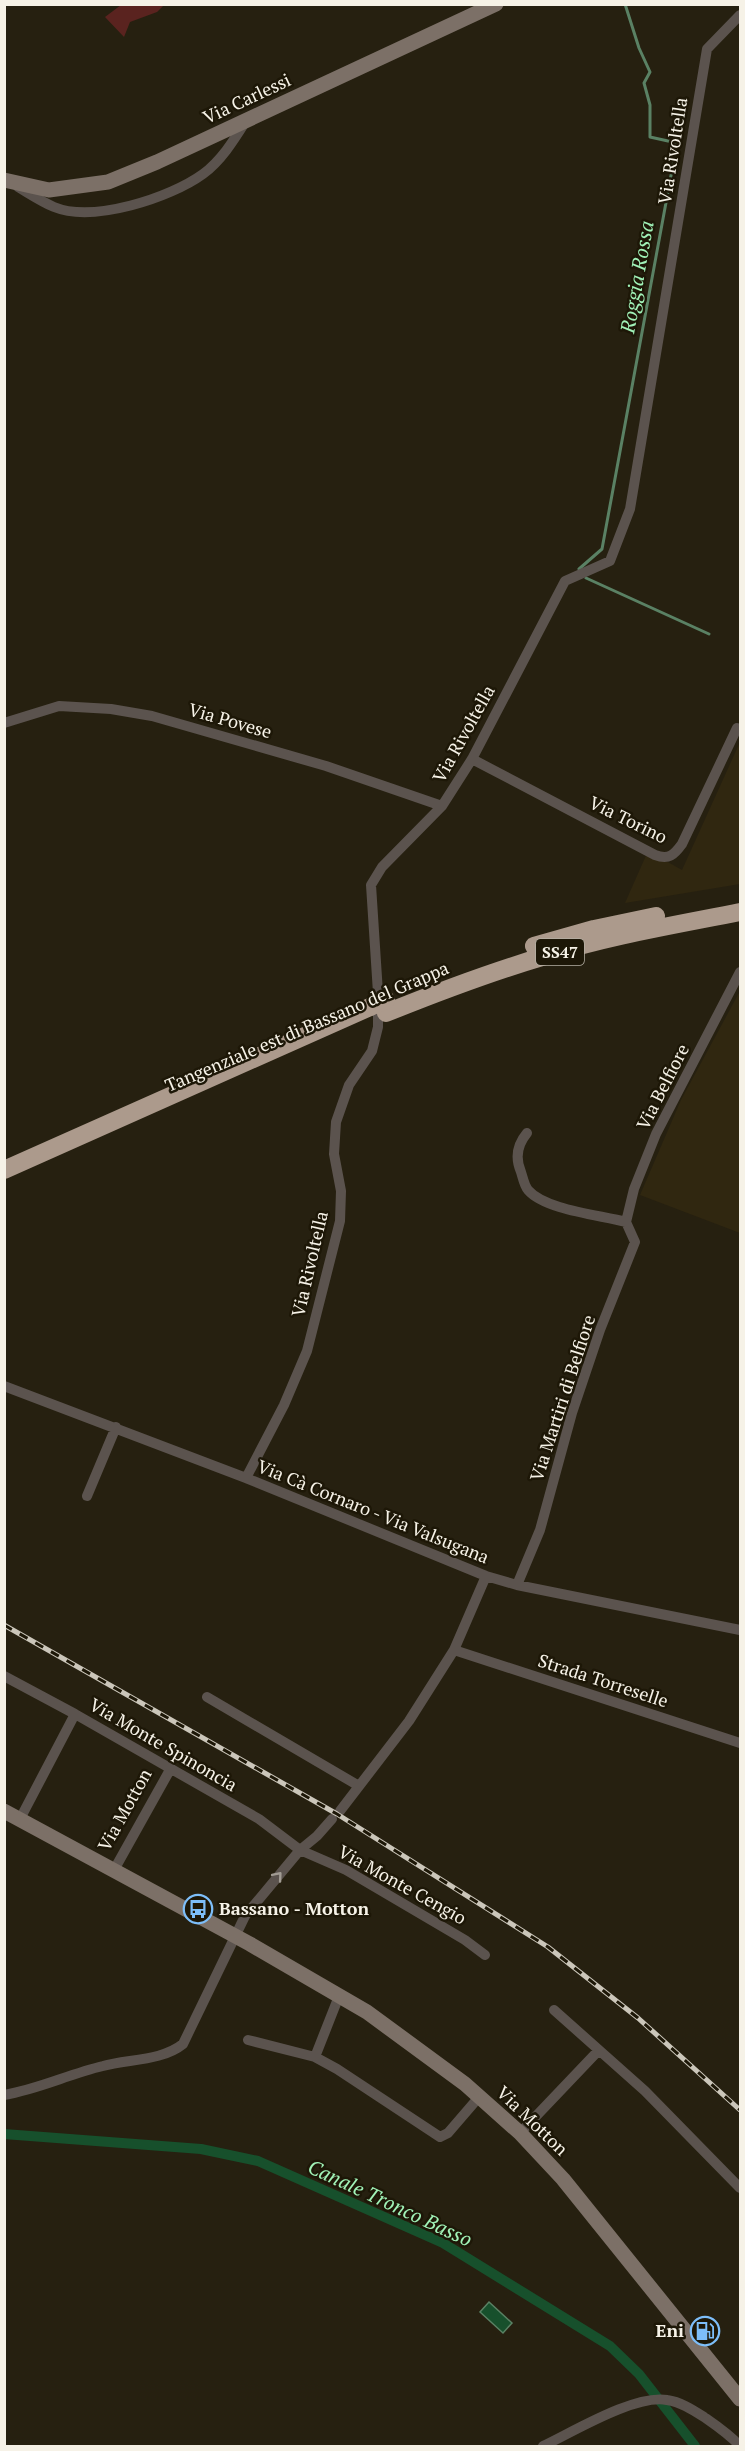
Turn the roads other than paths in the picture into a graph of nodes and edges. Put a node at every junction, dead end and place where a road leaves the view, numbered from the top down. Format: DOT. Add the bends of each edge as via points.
graph roads {
  1 [pos="496,4"];
  2 [pos="741,15"];
  3 [pos="246,121"];
  4 [pos="6,181"];
  5 [pos="4,723"];
  6 [pos="741,730"];
  7 [pos="472,759"];
  8 [pos="442,806"];
  9 [pos="741,901"];
  10 [pos="741,912"];
  11 [pos="741,972"];
  12 [pos="378,1010"];
  13 [pos="527,1133"];
  14 [pos="52,1155"];
  15 [pos="4,1170"];
  16 [pos="4,1182"];
  17 [pos="626,1222"];
  18 [pos="4,1386"];
  19 [pos="116,1427"];
  20 [pos="246,1478"];
  21 [pos="87,1496"];
  22 [pos="486,1576"];
  23 [pos="517,1586"];
  24 [pos="741,1629"];
  25 [pos="454,1650"];
  26 [pos="4,1676"];
  27 [pos="207,1697"];
  28 [pos="75,1714"];
  29 [pos="741,1743"];
  30 [pos="171,1768"];
  31 [pos="359,1786"];
  32 [pos="4,1811"];
  33 [pos="20,1819"];
  34 [pos="300,1850"];
  35 [pos="114,1870"];
  36 [pos="235,1938"];
  37 [pos="484,1955"];
  38 [pos="339,1996"];
  39 [pos="554,2010"];
  40 [pos="248,2040"];
  41 [pos="599,2050"];
  42 [pos="315,2057"];
  43 [pos="4,2095"];
  44 [pos="479,2097"];
  45 [pos="520,2133"];
  46 [pos="741,2188"];
  47 [pos="741,2399"];
  48 [pos="543,2446"];
  49 [pos="740,2446"];
  1 -- 3 [label="main road, Via Carlessi"];
  2 -- 7 [label="street, Via Rivoltella" via="707,49 630,508 610,561 565,581"];
  3 -- 4 [label="main road, Via Carlessi" via="108,182 49,190"];
  3 -- 4 [label="street" via="228,149 203,174 164,195 121,208 82,212 55,208"];
  5 -- 8 [label="street, Via Povese" via="59,706 152,716 326,766"];
  6 -- 7 [label="street, Via Torino" via="737,728 682,844 674,855 664,858"];
  7 -- 8 [label="street, Via Rivoltella"];
  8 -- 20 [label="street, Via Rivoltella" via="382,867 371,885 378,1027 372,1051 350,1085 336,1122 334,1154 341,1191 340,1221 307,1352"];
  9 -- 12 [label="highway, Tangenziale est di Bassano del Grappa / SS47" via="552,941 464,969"];
  10 -- 12 [label="highway, Tangenziale est di Bassano del Grappa / SS47" via="546,955"];
  11 -- 17 [label="street, Via Belfiore" via="656,1134 634,1188"];
  12 -- 14 [label="highway, Tangenziale est di Bassano del Grappa / SS47"];
  13 -- 17 [label="street" via="520,1141 519,1167 527,1188 538,1199"];
  14 -- 15 [label="highway, Tangenziale est di Bassano del Grappa / SS47"];
  14 -- 16 [label="highway, Tangenziale est di Bassano del Grappa / SS47"];
  17 -- 23 [label="street, Via Martiri di Belfiore" via="634,1242 600,1330 540,1530"];
  18 -- 19 [label="street, Via Cà Cornaro - Via Valsugana"];
  19 -- 20 [label="street, Via Cà Cornaro - Via Valsugana"];
  19 -- 21 [label="street"];
  20 -- 22 [label="street, Via Cà Cornaro - Via Valsugana"];
  22 -- 23 [label="street, Via Cà Cornaro - Via Valsugana"];
  22 -- 25 [label="street"];
  23 -- 24 [label="street, Via Cà Cornaro - Via Valsugana"];
  25 -- 29 [label="street, Strada Torreselle"];
  25 -- 31 [label="street" via="409,1720"];
  26 -- 28 [label="street, Via Monte Spinoncia"];
  27 -- 31 [label="street"];
  28 -- 30 [label="street, Via Monte Spinoncia"];
  28 -- 33 [label="street"];
  30 -- 34 [label="street, Via Monte Spinoncia" via="259,1819"];
  30 -- 35 [label="street, Via Motton"];
  31 -- 34 [label="street"];
  32 -- 33 [label="main road, Via Motton"];
  33 -- 35 [label="main road, Via Motton"];
  36 -- 34 [label="street, one-way" via="244,1916"];
  34 -- 37 [label="street, Via Monte Cengio" via="346,1870"];
  35 -- 36 [label="main road, Via Motton"];
  36 -- 38 [label="main road, Via Motton"];
  36 -- 43 [label="street" via="192,2028 176,2049"];
  38 -- 42 [label="street"];
  38 -- 44 [label="main road, Via Motton" via="367,2012"];
  39 -- 41 [label="street"];
  40 -- 42 [label="street"];
  41 -- 45 [label="street"];
  41 -- 46 [label="street"];
  42 -- 44 [label="street" via="440,2137"];
  44 -- 45 [label="main road, Via Motton"];
  45 -- 47 [label="main road, Via Motton" via="563,2180"];
  48 -- 49 [label="street" via="624,2407 666,2400 690,2408"];
}
